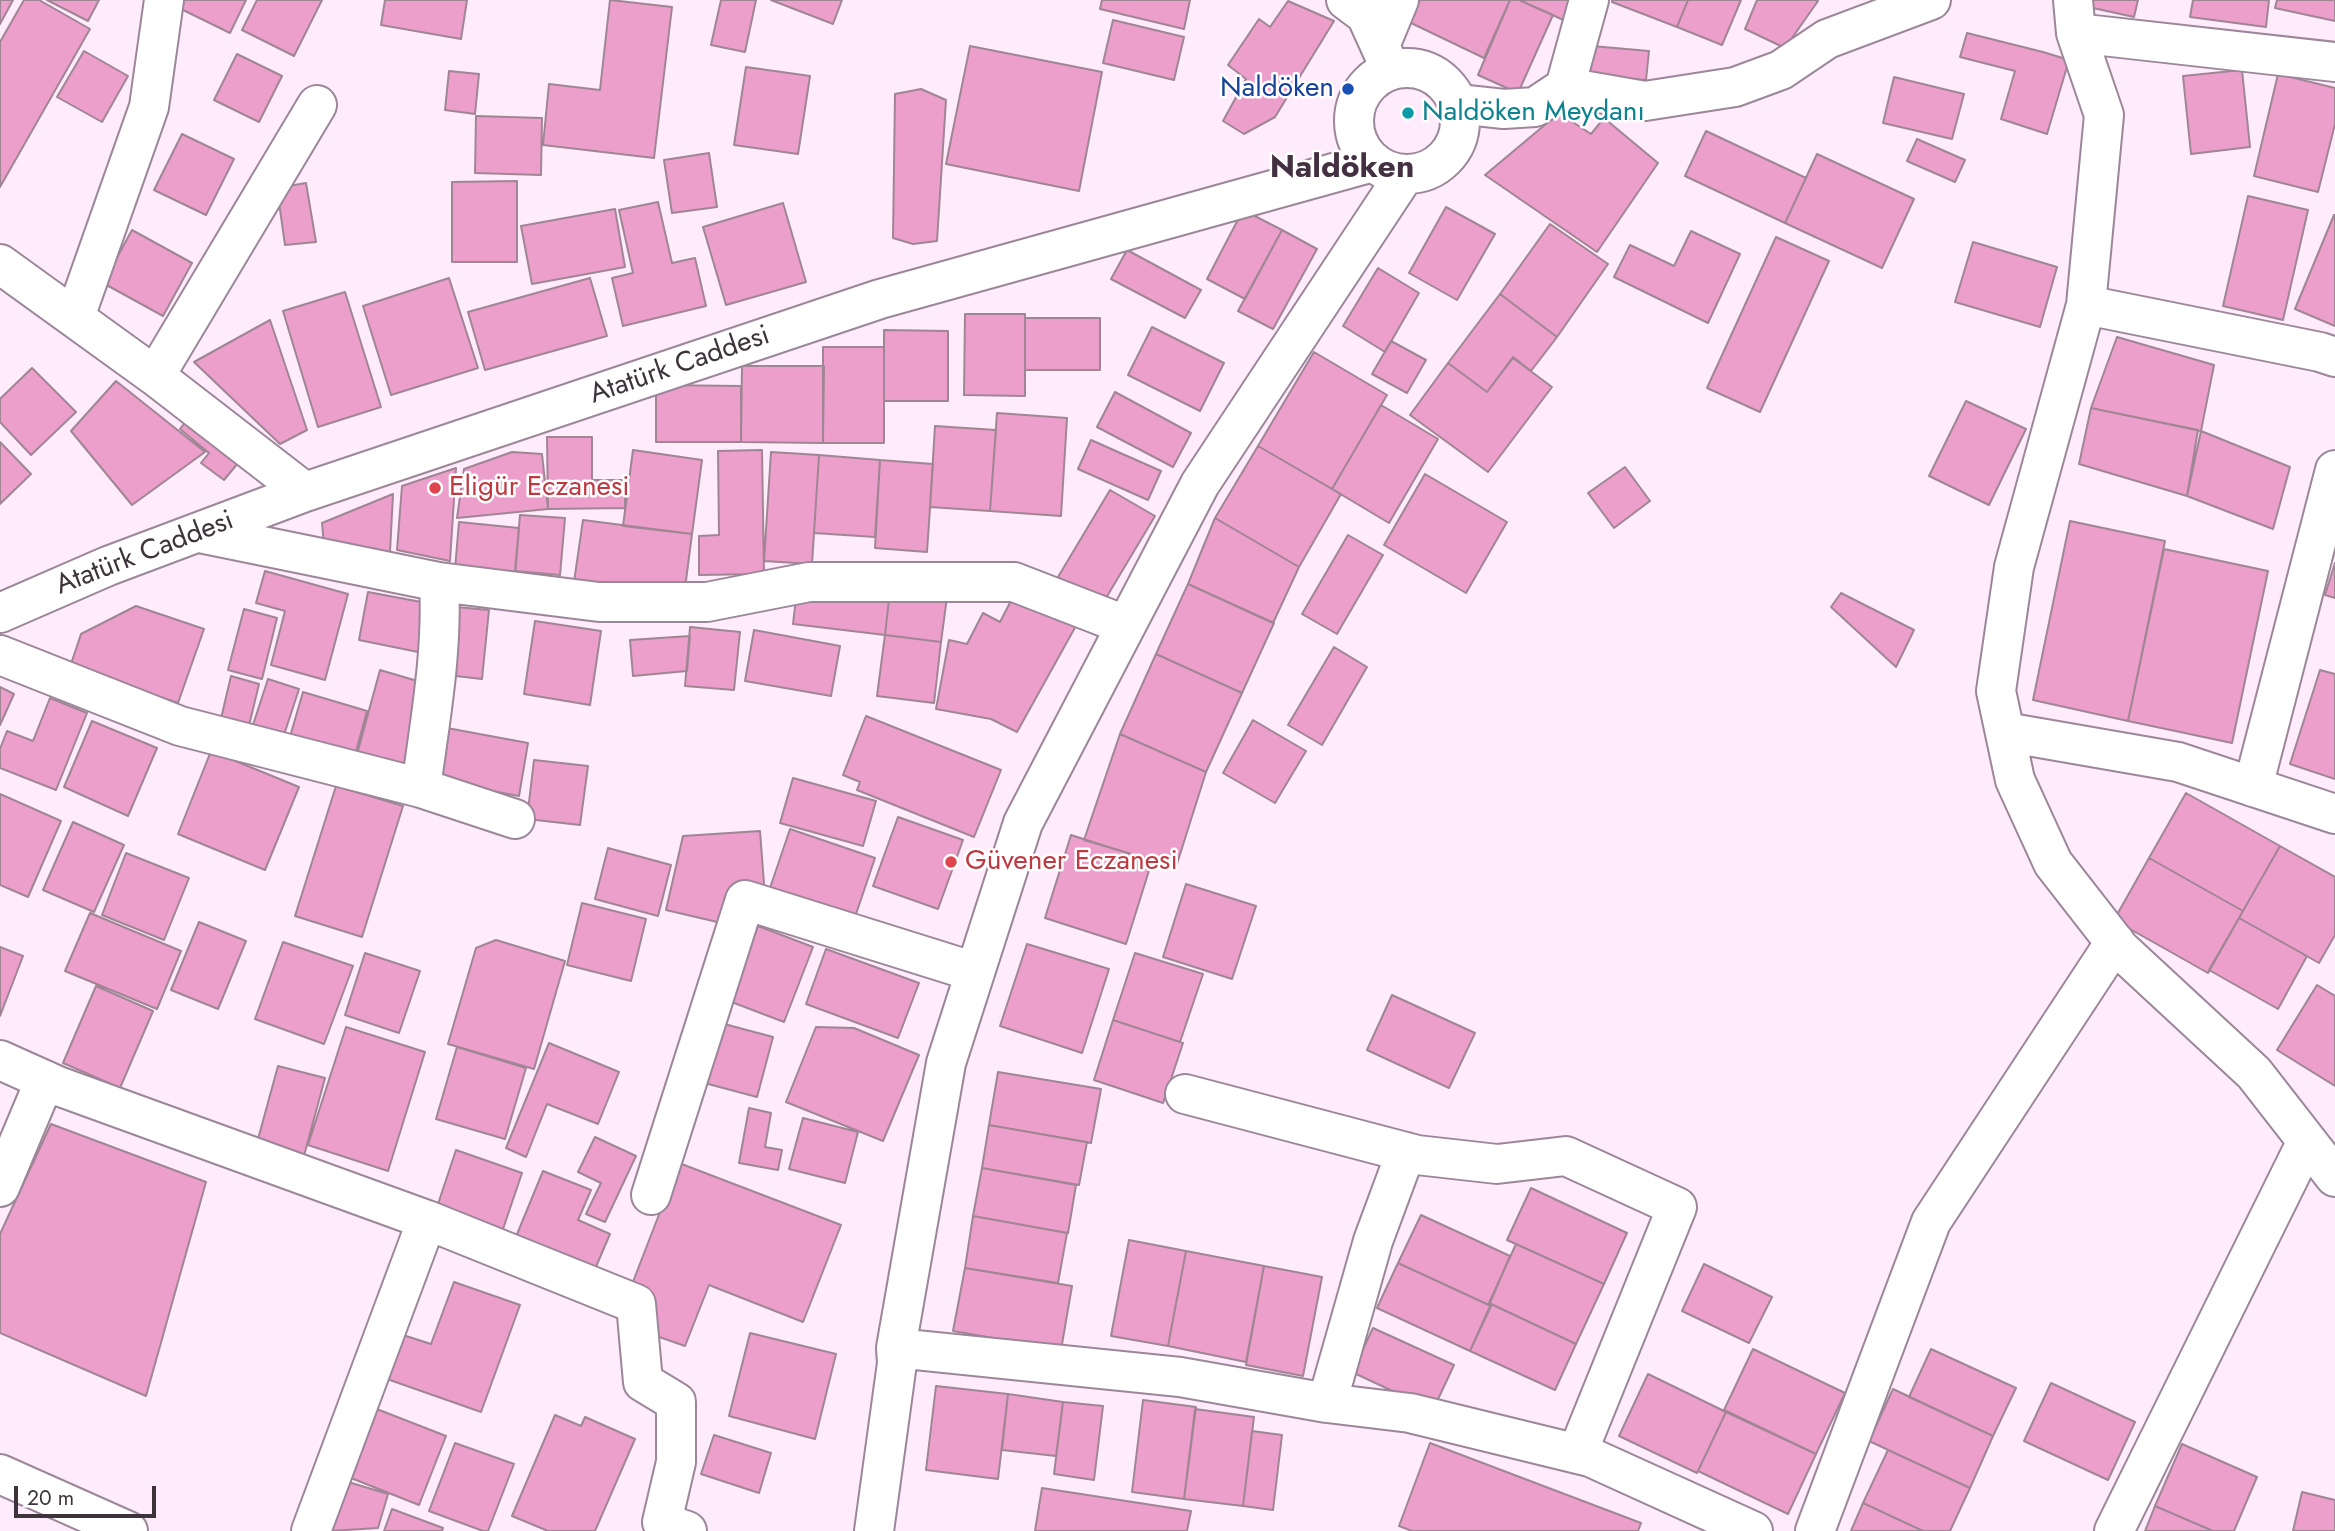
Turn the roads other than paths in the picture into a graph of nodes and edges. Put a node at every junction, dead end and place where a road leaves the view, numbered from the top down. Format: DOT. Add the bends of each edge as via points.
graph roads {
  1 [pos="164,0"];
  2 [pos="1346,0"];
  3 [pos="1399,0"];
  4 [pos="1589,0"];
  5 [pos="1842,0"];
  6 [pos="1931,0"];
  7 [pos="2074,17"];
  8 [pos="1827,39"];
  9 [pos="1385,58"];
  10 [pos="2335,62"];
  11 [pos="1565,87"];
  12 [pos="1458,104"];
  13 [pos="317,105"];
  14 [pos="1389,168"];
  15 [pos="0,264"];
  16 [pos="2086,305"];
  17 [pos="75,317"];
  18 [pos="2335,357"];
  19 [pos="155,376"];
  20 [pos="2335,470"];
  21 [pos="304,492"];
  22 [pos="199,533"];
  23 [pos="439,582"];
  24 [pos="0,612"];
  25 [pos="1125,625"];
  26 [pos="0,655"];
  27 [pos="2005,732"];
  28 [pos="2253,787"];
  29 [pos="421,788"];
  30 [pos="2335,814"];
  31 [pos="515,819"];
  32 [pos="2115,942"];
  33 [pos="975,972"];
  34 [pos="0,1060"];
  35 [pos="45,1080"];
  36 [pos="1185,1094"];
  37 [pos="2307,1141"];
  38 [pos="1406,1152"];
  39 [pos="2335,1177"];
  40 [pos="0,1187"];
  41 [pos="651,1195"];
  42 [pos="427,1220"];
  43 [pos="896,1348"];
  44 [pos="1327,1403"];
  45 [pos="1577,1454"];
  46 [pos="0,1474"];
  47 [pos="128,1531"];
  48 [pos="311,1531"];
  49 [pos="687,1531"];
  50 [pos="874,1531"];
  51 [pos="1752,1531"];
  52 [pos="1815,1531"];
  53 [pos="2114,1531"];
  1 -- 17 [label="street" via="149,107"];
  2 -- 9 [label="street" via="1366,15"];
  3 -- 9 [label="street"];
  4 -- 11 [label="street"];
  5 -- 8 [label="street"];
  6 -- 8 [label="street"];
  7 -- 10 [label="street"];
  7 -- 16 [label="street" via="2104,115"];
  8 -- 11 [label="street" via="1781,71 1735,87 1645,101"];
  9 -- 12 [label="street" via="1439,78"];
  9 -- 14 [label="street" via="1377,77 1364,88 1354,119 1362,150"];
  11 -- 12 [label="street" via="1535,107"];
  12 -- 14 [label="street, Atatürk Caddesi" via="1461,121 1450,153 1422,172"];
  13 -- 19 [label="street"];
  14 -- 21 [label="street, Atatürk Caddesi" via="880,299"];
  14 -- 25 [label="street" via="1200,484"];
  15 -- 17 [label="street"];
  16 -- 18 [label="street"];
  16 -- 27 [label="street" via="2014,567 1996,691"];
  17 -- 19 [label="street"];
  19 -- 21 [label="street"];
  20 -- 28 [label="street"];
  21 -- 22 [label="street, Atatürk Caddesi"];
  22 -- 23 [label="street"];
  22 -- 24 [label="street, Atatürk Caddesi"];
  23 -- 25 [label="street" via="600,602 707,602 809,582 1014,582"];
  23 -- 29 [label="street" via="436,674"];
  25 -- 33 [label="street" via="1023,823"];
  26 -- 29 [label="street" via="180,726"];
  27 -- 28 [label="street" via="2178,762"];
  27 -- 32 [label="street" via="2015,780 2053,863"];
  28 -- 30 [label="street"];
  29 -- 31 [label="street"];
  32 -- 37 [label="street" via="2254,1073"];
  32 -- 52 [label="street" via="1931,1222"];
  33 -- 41 [label="street" via="745,900"];
  33 -- 43 [label="street" via="946,1063"];
  34 -- 35 [label="street"];
  35 -- 40 [label="street"];
  35 -- 42 [label="street"];
  36 -- 38 [label="street"];
  37 -- 39 [label="street"];
  37 -- 53 [label="street"];
  38 -- 44 [label="street" via="1373,1241"];
  38 -- 45 [label="street" via="1497,1164 1566,1156 1677,1207"];
  42 -- 48 [label="street"];
  42 -- 49 [label="street" via="636,1304 643,1382 676,1402 676,1462 662,1522"];
  43 -- 44 [label="street" via="1180,1377"];
  43 -- 50 [label="street"];
  44 -- 45 [label="street" via="1410,1413"];
  45 -- 51 [label="street"];
  46 -- 47 [label="street"];
}
